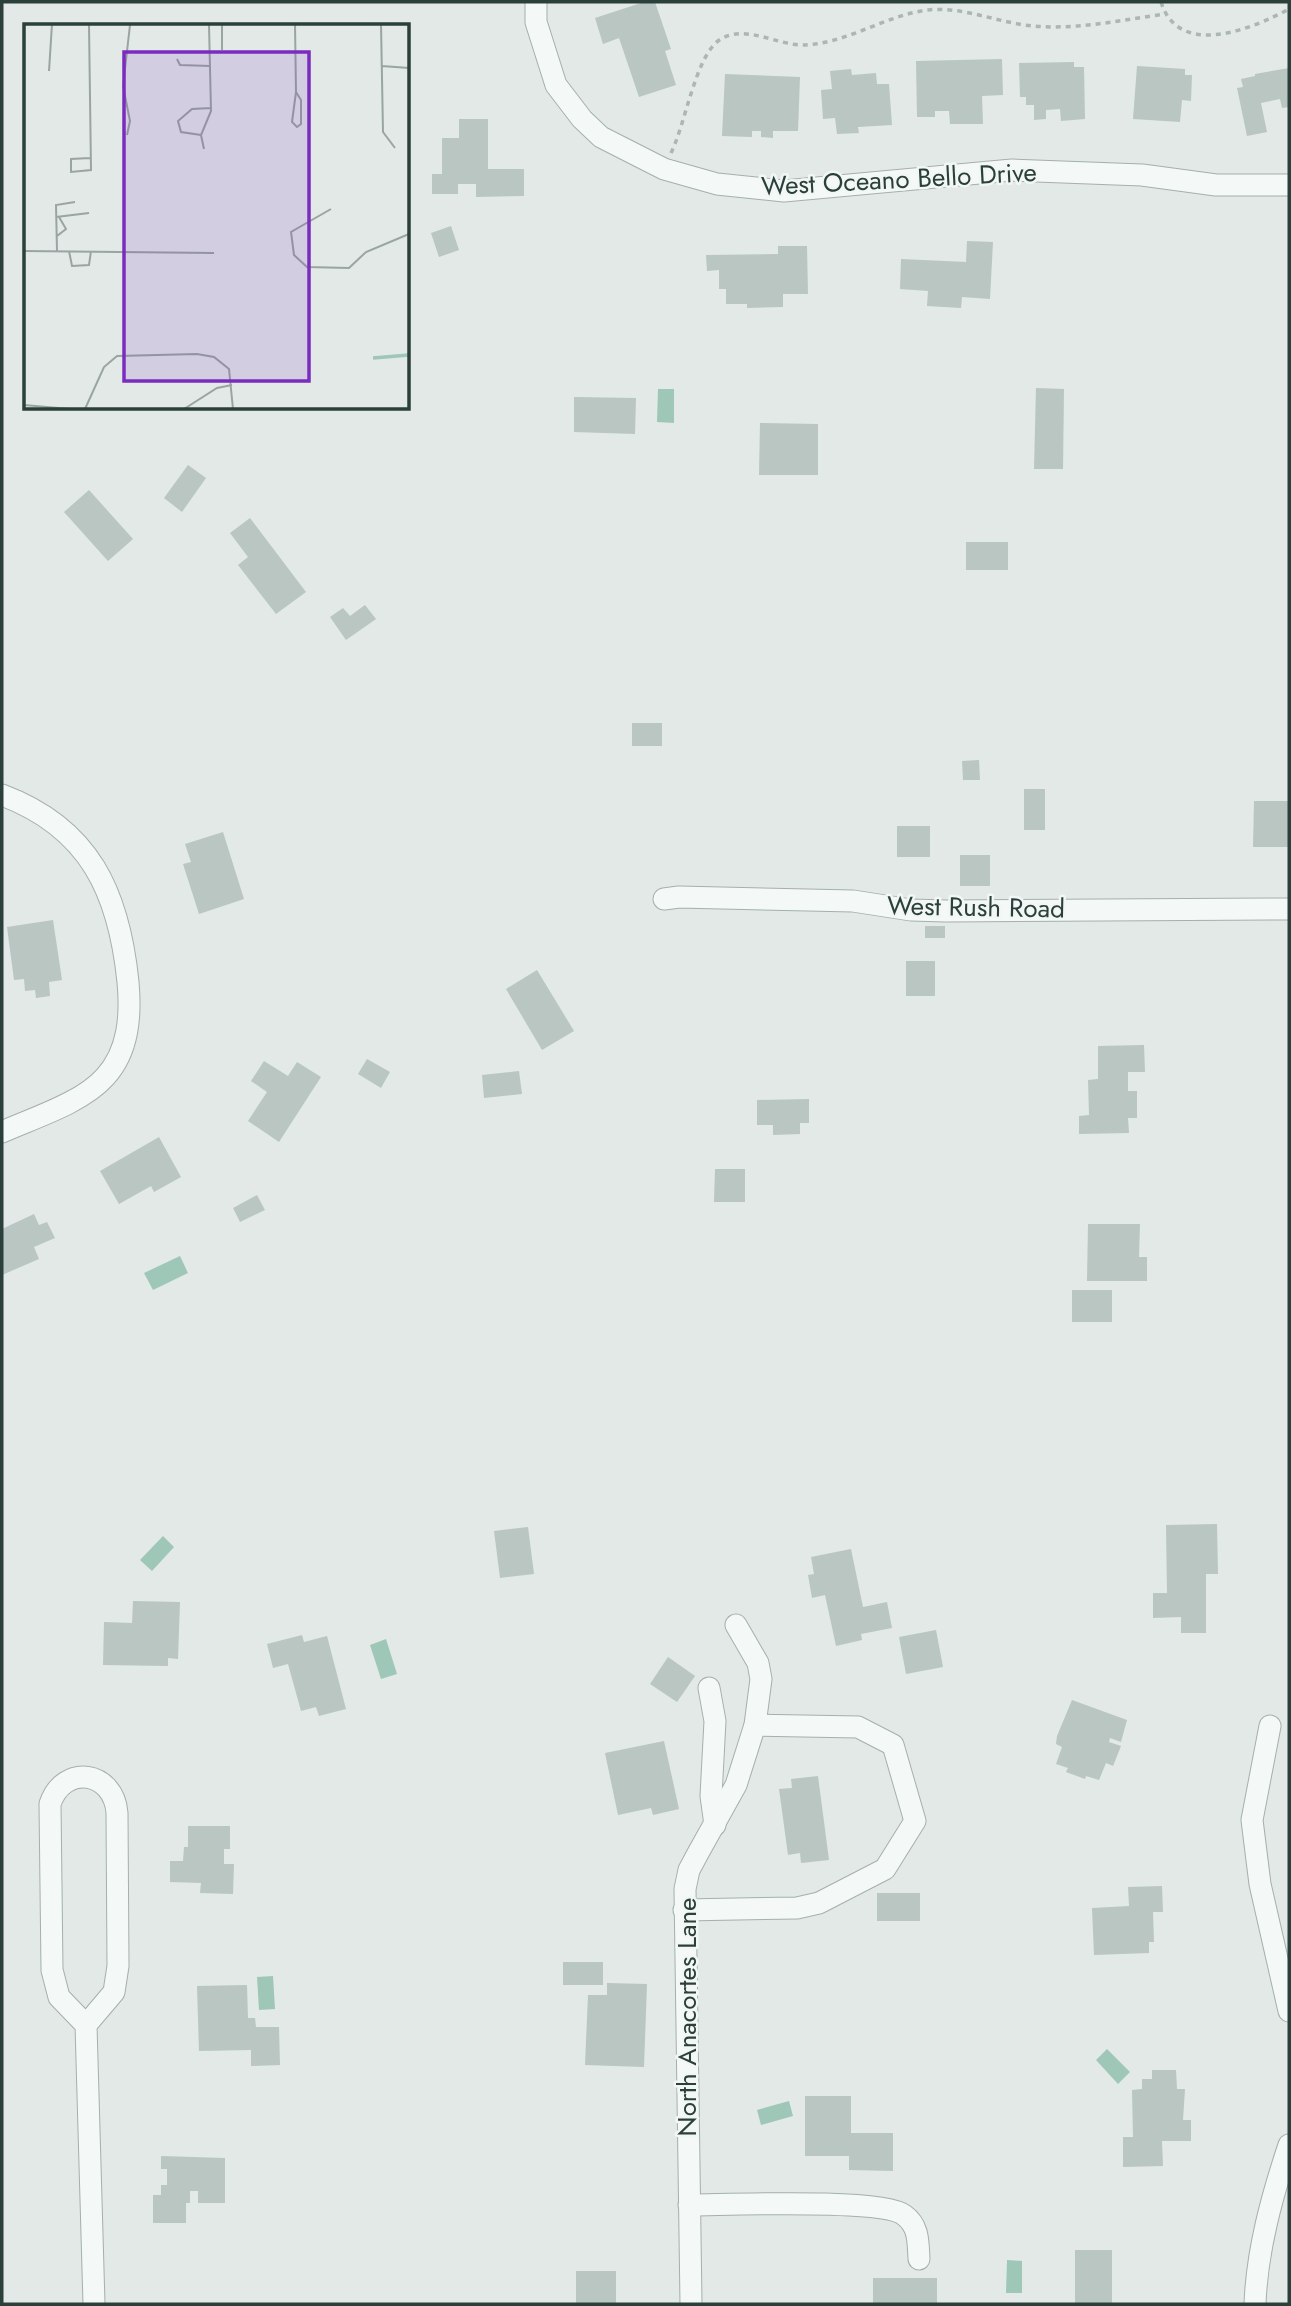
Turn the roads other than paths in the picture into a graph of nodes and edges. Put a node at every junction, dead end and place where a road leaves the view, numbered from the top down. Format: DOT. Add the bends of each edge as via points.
graph roads {
  1 [pos="536,2"];
  2 [pos="1289,185"];
  3 [pos="2,795"];
  4 [pos="664,899"];
  5 [pos="1289,909"];
  6 [pos="2,1132"];
  7 [pos="736,1625"];
  8 [pos="709,1688"];
  9 [pos="755,1725"];
  10 [pos="1270,1726"];
  11 [pos="715,1825"];
  12 [pos="684,1910"];
  13 [pos="1289,2011"];
  14 [pos="86,2025"];
  15 [pos="1289,2145"];
  16 [pos="689,2205"];
  17 [pos="919,2259"];
  18 [pos="94,2304"];
  19 [pos="691,2304"];
  20 [pos="1255,2304"];
  1 -- 2 [label="street, West Oceano Bello Drive" via="536,22 556,85 582,119 601,137 664,169 718,184 784,191 1012,170"];
  3 -- 6 [label="street" via="42,815 70,837 94,866 118,915 130,1004 125,1044 106,1077 83,1095"];
  4 -- 5 [label="street, West Rush Road" via="853,901 946,911"];
  7 -- 9 [label="street, North Anacortes Lane" via="758,1663 761,1679"];
  8 -- 11 [label="street" via="715,1721 711,1796"];
  9 -- 11 [label="street, North Anacortes Lane" via="736,1785"];
  9 -- 12 [label="street" via="858,1727 893,1745 915,1821 885,1869 819,1903 797,1908"];
  10 -- 13 [label="street" via="1252,1820 1260,1884"];
  11 -- 12 [label="street, North Anacortes Lane" via="689,1870"];
  12 -- 16 [label="street, North Anacortes Lane"];
  14 -- 14 [label="street" via="114,1992 118,1966 117,1813 106,1786 80,1777 63,1783 50,1804 52,1970 59,1997"];
  14 -- 18 [label="street"];
  15 -- 20 [label="street" via="1273,2195"];
  16 -- 17 [label="street" via="859,2204 903,2213 917,2228"];
  16 -- 19 [label="street, North Anacortes Lane"];
}
